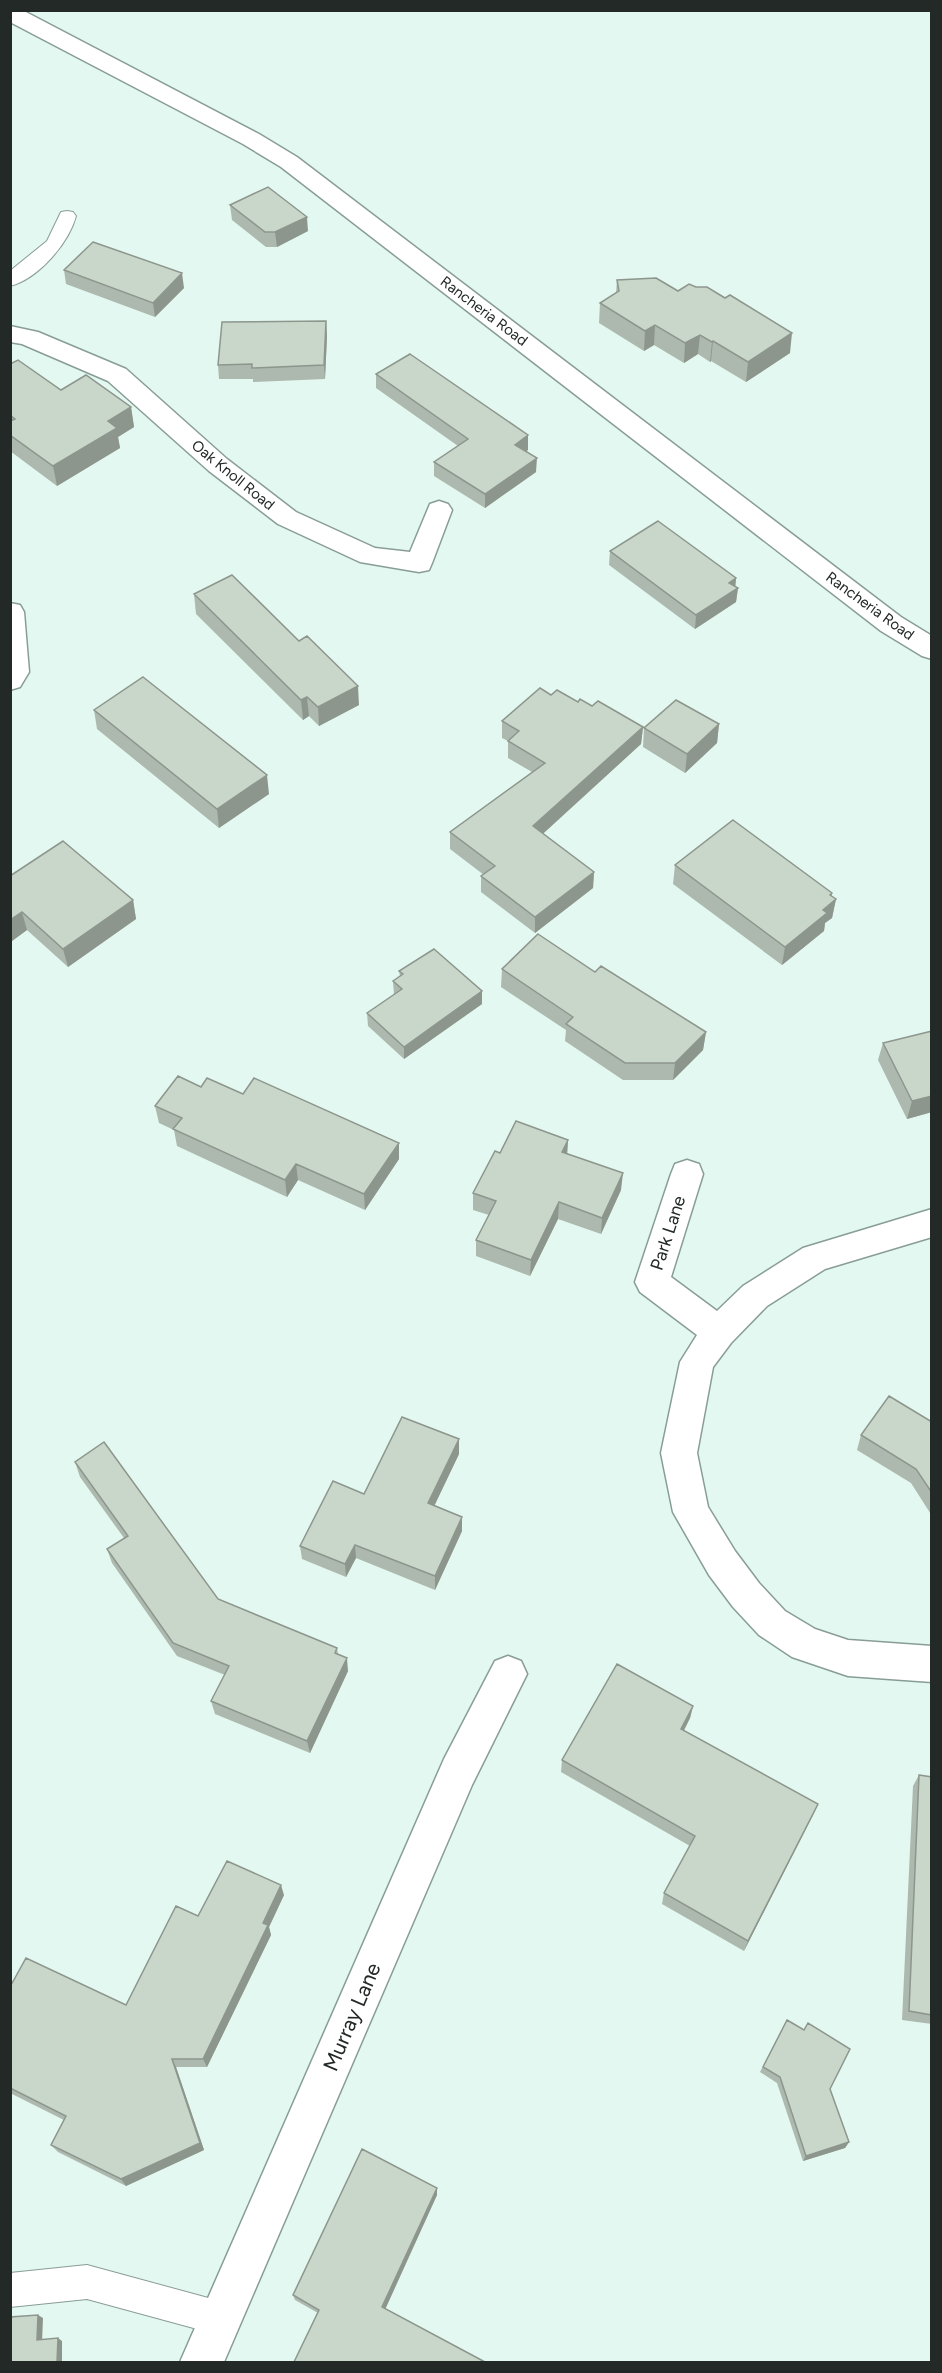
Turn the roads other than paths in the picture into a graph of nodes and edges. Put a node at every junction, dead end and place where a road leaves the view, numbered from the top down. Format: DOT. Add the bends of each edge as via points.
graph roads {
  1 [pos="10,13"];
  2 [pos="67,216"];
  3 [pos="10,280"];
  4 [pos="10,334"];
  5 [pos="439,510"];
  6 [pos="10,612"];
  7 [pos="932,649"];
  8 [pos="10,680"];
  9 [pos="687,1174"];
  10 [pos="932,1223"];
  11 [pos="719,1332"];
  12 [pos="932,1664"];
  13 [pos="508,1674"];
  14 [pos="10,2290"];
  15 [pos="223,2319"];
  16 [pos="202,2362"];
  1 -- 7 [label="street, Rancheria Road" via="289,162 891,624"];
  2 -- 3 [label="lane" via="64,233 46,254"];
  4 -- 5 [label="street, Oak Knoll Road" via="29,338 117,375 218,465 287,518 370,556 419,563"];
  6 -- 8 [label="street" via="15,672"];
  9 -- 11 [label="street, Park Lane" via="652,1282"];
  10 -- 11 [label="street" via="815,1258 755,1296"];
  11 -- 12 [label="street" via="697,1362 679,1453 691,1512 722,1563 772,1623 805,1644 849,1658"];
  13 -- 15 [label="street, Murray Lane" via="458,1772"];
  14 -- 15 [label="lane" via="87,2282"];
  15 -- 16 [label="street, Murray Lane"];
}
